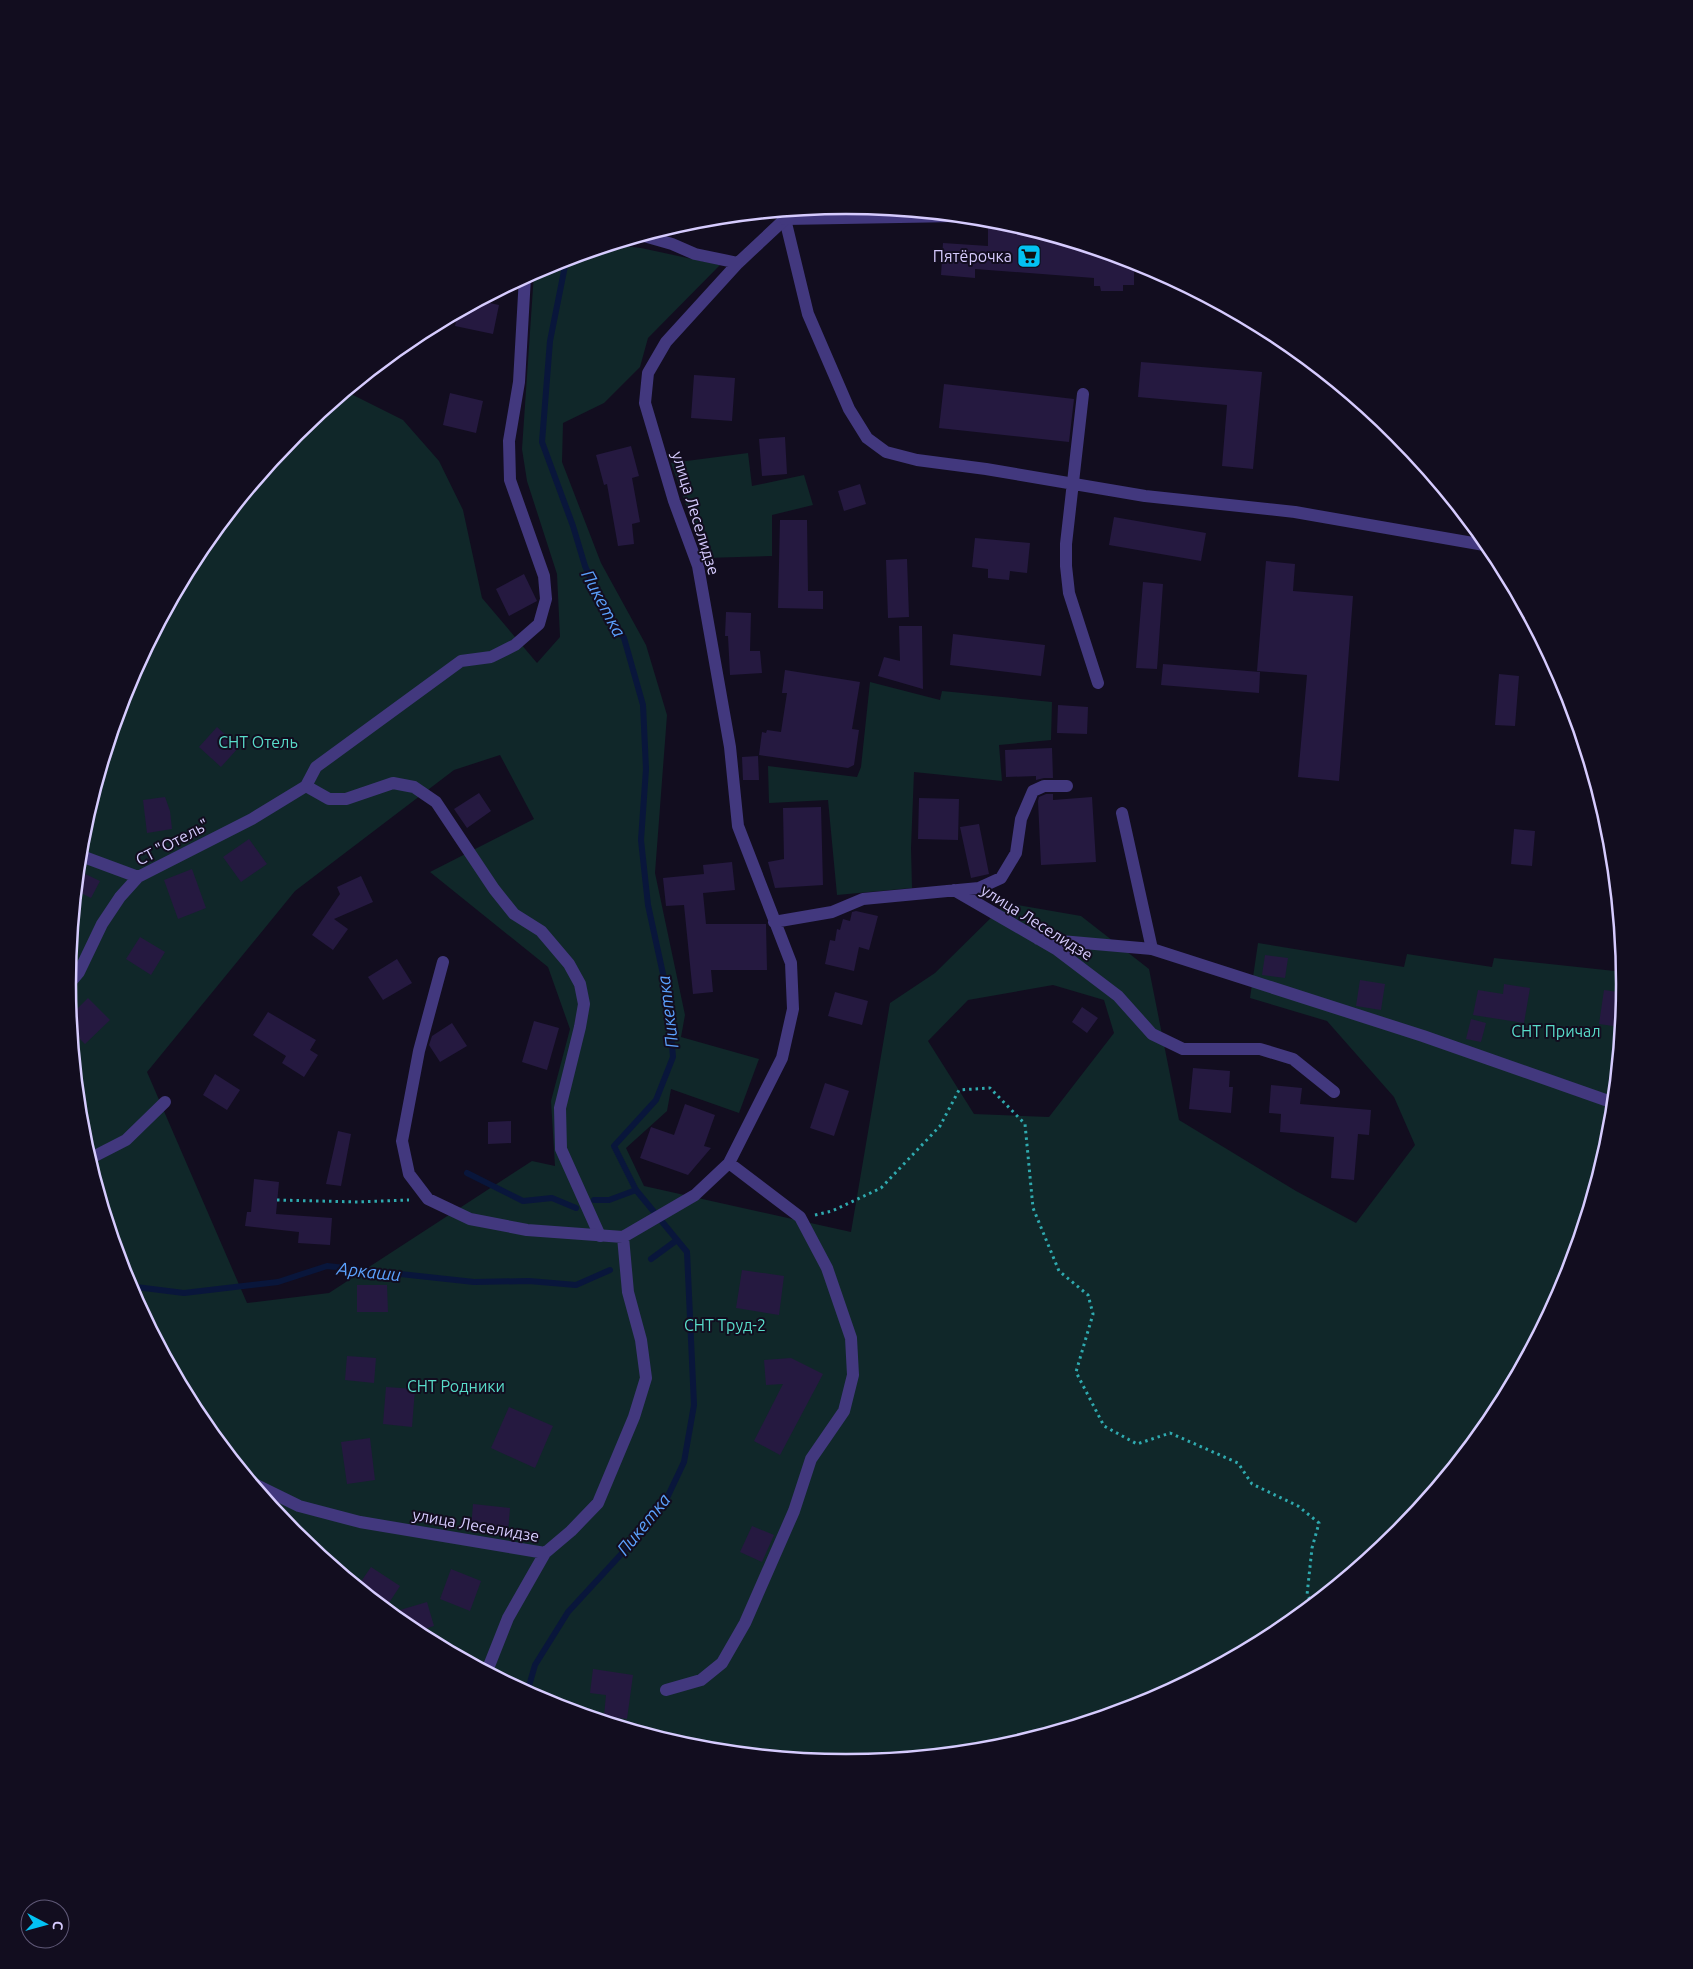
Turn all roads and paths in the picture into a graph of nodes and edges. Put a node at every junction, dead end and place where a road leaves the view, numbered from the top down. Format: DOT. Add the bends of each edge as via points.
graph roads {
  1 [pos="796,216"];
  2 [pos="897,216"];
  3 [pos="783,217"];
  4 [pos="784,217"];
  5 [pos="653,239"];
  6 [pos="738,263"];
  7 [pos="525,286"];
  8 [pos="1083,394"];
  9 [pos="1073,484"];
  10 [pos="1478,544"];
  11 [pos="1098,683"];
  12 [pos="306,786"];
  13 [pos="1067,786"];
  14 [pos="1122,813"];
  15 [pos="87,858"];
  16 [pos="138,877"];
  17 [pos="954,890"];
  18 [pos="774,922"];
  19 [pos="1038,939"];
  20 [pos="1152,949"];
  21 [pos="443,962"];
  22 [pos="76,974"];
  23 [pos="1334,1092"];
  24 [pos="1607,1101"];
  25 [pos="165,1102"];
  26 [pos="96,1156"];
  27 [pos="729,1163"];
  28 [pos="428,1199"];
  29 [pos="277,1200"];
  30 [pos="800,1218"];
  31 [pos="600,1236"];
  32 [pos="623,1237"];
  33 [pos="265,1489"];
  34 [pos="545,1553"];
  35 [pos="1310,1600"];
  36 [pos="489,1666"];
  37 [pos="666,1690"];
  1 -- 2 [label="street"];
  3 -- 6 [label="street, улица Леселидзе"];
  4 -- 9 [label="street" via="808,314 849,408 867,438 886,452 917,460"];
  5 -- 6 [label="street" via="695,254"];
  6 -- 18 [label="street, улица Леселидзе" via="666,342 648,373 645,403 674,501 698,566 730,746 738,826"];
  7 -- 12 [label="street" via="519,382 509,441 510,480 544,576 546,599 539,624 515,645 491,657 462,661 316,767"];
  8 -- 9 [label="street"];
  9 -- 10 [label="street" via="1145,496 1295,512"];
  9 -- 11 [label="street" via="1066,544 1069,593"];
  12 -- 16 [label="street, СТ \"Отель\"" via="252,819"];
  12 -- 31 [label="street" via="329,799 346,799 393,783 414,787 436,802 514,914 542,931 569,964 580,984 584,1004 560,1108 561,1149"];
  13 -- 17 [label="street, улица Леселидзе" via="1044,786 1033,791 1021,819 1016,853 1001,878 979,888"];
  14 -- 20 [label="street"];
  15 -- 16 [label="street"];
  16 -- 22 [label="street, СТ \"Отель\"" via="120,897"];
  17 -- 18 [label="street, улица Леселидзе" via="864,899 832,912"];
  17 -- 19 [label="street, улица Леселидзе"];
  18 -- 27 [label="street, улица Леселидзе" via="791,963 794,1009 782,1058"];
  19 -- 20 [label="street"];
  19 -- 23 [label="street, улица Леселидзе" via="1118,996 1152,1034 1183,1049 1260,1048 1293,1059"];
  20 -- 24 [label="street" via="1424,1036"];
  21 -- 28 [label="street" via="419,1051 402,1141 409,1174"];
  25 -- 26 [label="street" via="126,1140"];
  27 -- 30 [label="street"];
  27 -- 32 [label="street, улица Леселидзе" via="695,1195"];
  28 -- 29 [label="path" via="358,1202"];
  28 -- 31 [label="street" via="470,1219 527,1230"];
  30 -- 35 [label="path" via="832,1211 881,1188 940,1126 959,1090 990,1088 1024,1124 1033,1208 1059,1271 1088,1295 1093,1314 1076,1372 1104,1426 1137,1444 1170,1433 1238,1463 1252,1484 1298,1506 1319,1523 1312,1548 1307,1595"];
  30 -- 37 [label="street" via="827,1268 851,1338 854,1375 844,1411 811,1459 790,1520 745,1624 722,1663 701,1680"];
  31 -- 32 [label="street"];
  32 -- 34 [label="street, улица Леселидзе" via="628,1292 641,1340 646,1378 634,1417 598,1503 571,1532"];
  33 -- 34 [label="street, улица Леселидзе" via="299,1506 360,1522"];
  34 -- 36 [label="street" via="508,1618"];
}
